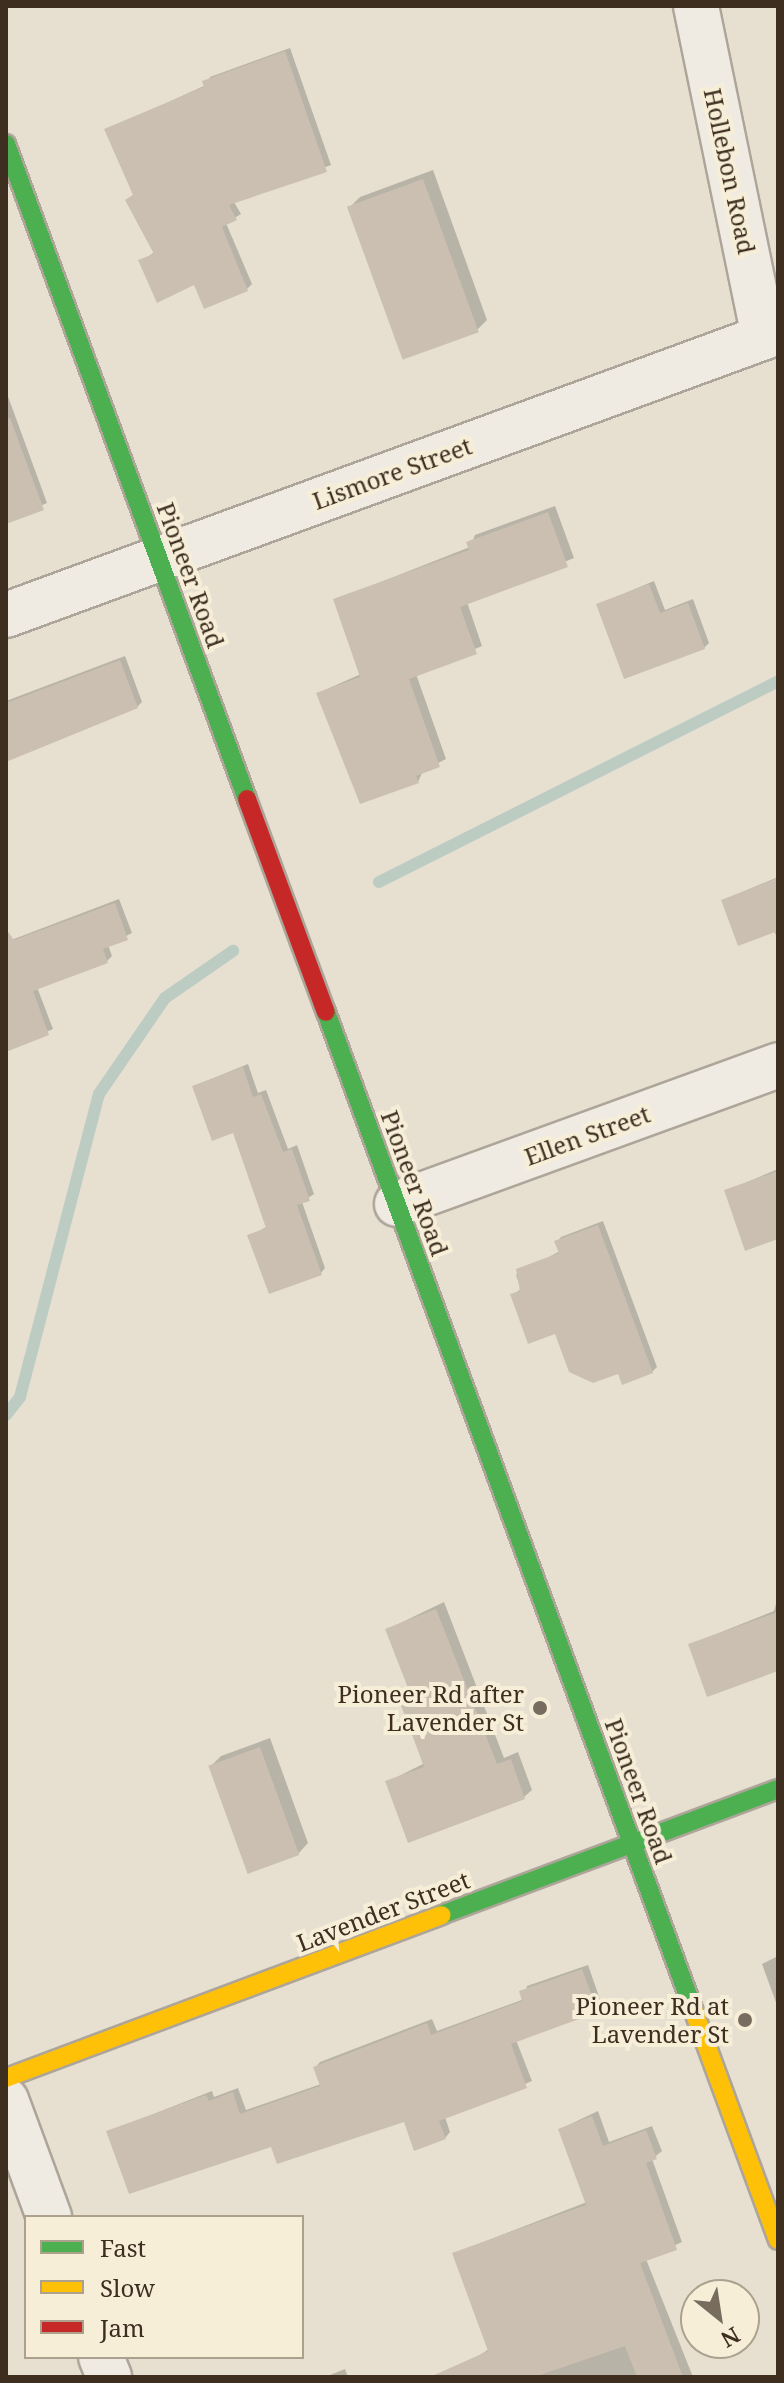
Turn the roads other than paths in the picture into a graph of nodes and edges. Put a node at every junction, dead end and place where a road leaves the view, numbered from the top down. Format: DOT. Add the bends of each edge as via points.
graph roads {
  1 [pos="696,6"];
  2 [pos="6,144"];
  3 [pos="771,334"];
  4 [pos="159,559"];
  5 [pos="6,615"];
  6 [pos="778,1065"];
  7 [pos="397,1204"];
  8 [pos="778,1789"];
  9 [pos="632,1843"];
  10 [pos="6,2078"];
  11 [pos="6,2100"];
  12 [pos="48,2215"];
  13 [pos="778,2240"];
  1 -- 3 [label="street, Hollebon Road"];
  2 -- 4 [label="main road, Pioneer Road"];
  3 -- 4 [label="street, Lismore Street"];
  4 -- 5 [label="street, Lismore Street"];
  4 -- 7 [label="main road, Pioneer Road"];
  6 -- 7 [label="street, Ellen Street"];
  7 -- 9 [label="main road, Pioneer Road"];
  8 -- 9 [label="main road, Lavender Street"];
  9 -- 10 [label="main road, Lavender Street"];
  9 -- 13 [label="main road, Pioneer Road"];
  11 -- 12 [label="street"];
}
